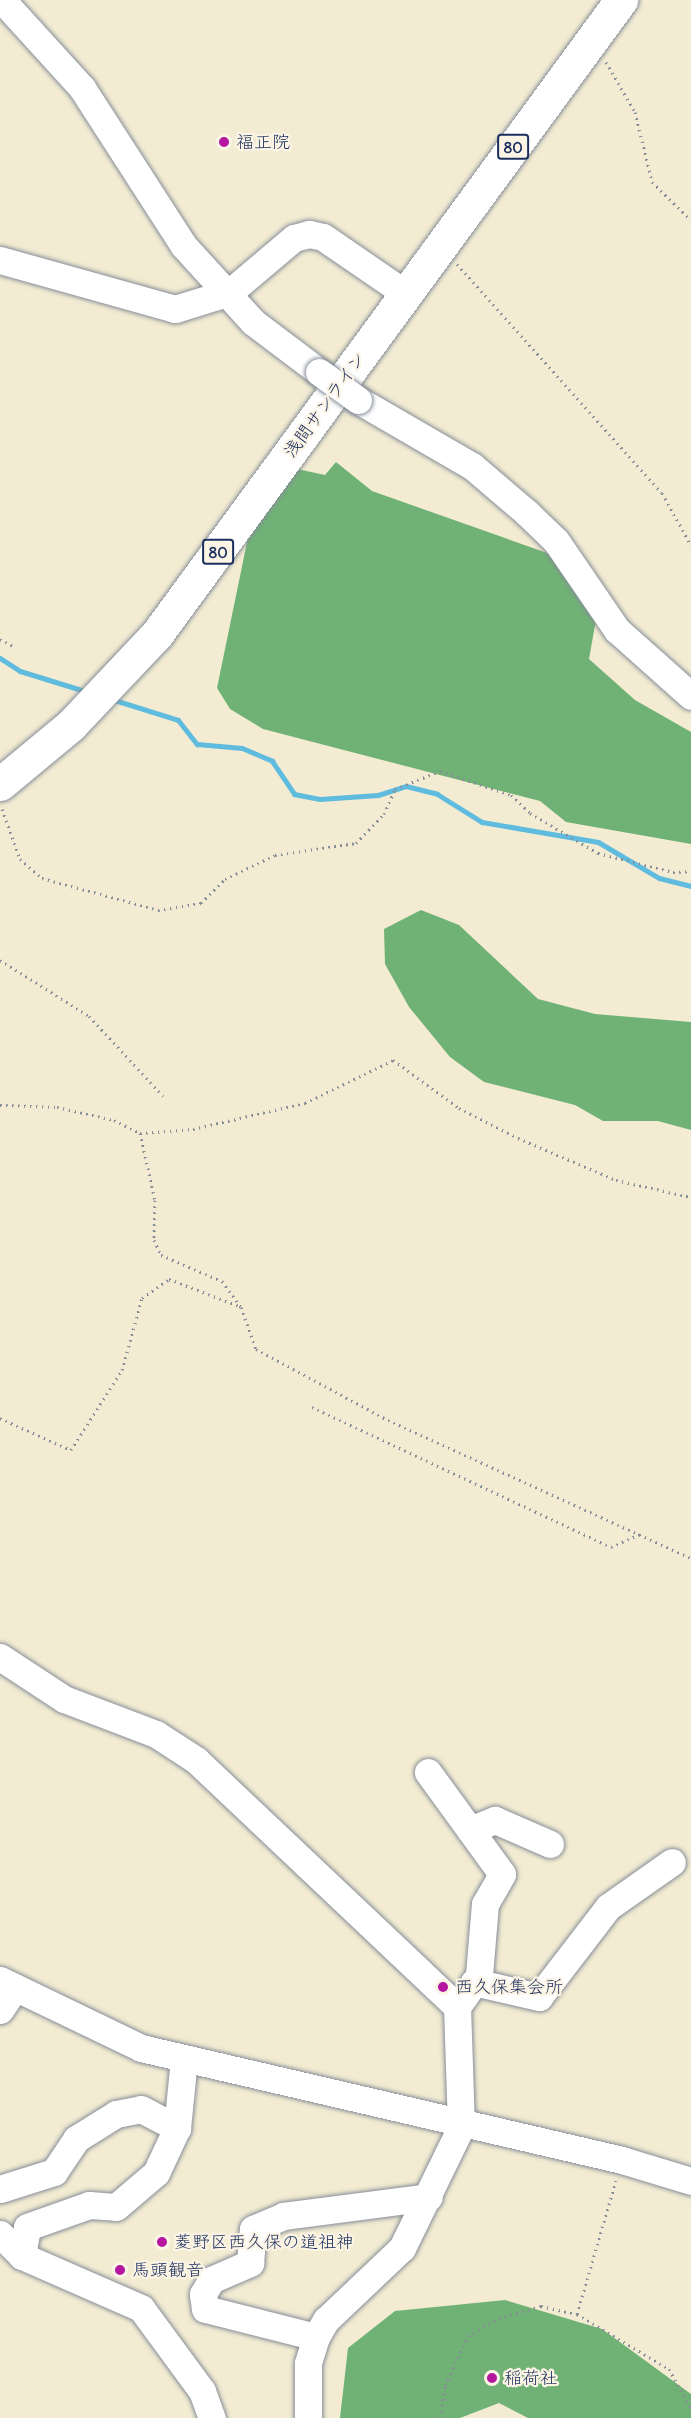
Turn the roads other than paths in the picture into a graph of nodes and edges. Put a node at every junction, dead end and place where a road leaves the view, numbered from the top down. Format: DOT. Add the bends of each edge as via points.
graph roads {
  1 [pos="2,0"];
  2 [pos="621,0"];
  3 [pos="0,260"];
  4 [pos="230,292"];
  5 [pos="406,294"];
  6 [pos="691,696"];
  7 [pos="0,784"];
  8 [pos="0,1657"];
  9 [pos="428,1772"];
  10 [pos="470,1830"];
  11 [pos="550,1844"];
  12 [pos="672,1862"];
  13 [pos="474,1982"];
  14 [pos="8,1984"];
  15 [pos="458,2007"];
  16 [pos="0,2010"];
  17 [pos="184,2060"];
  18 [pos="461,2127"];
  19 [pos="177,2128"];
  20 [pos="691,2181"];
  21 [pos="0,2189"];
  22 [pos="429,2197"];
  23 [pos="0,2234"];
  24 [pos="22,2256"];
  25 [pos="316,2337"];
  26 [pos="212,2418"];
  27 [pos="308,2418"];
  1 -- 4 [label="street" via="82,88 183,244"];
  2 -- 5 [label="main road, 浅間サンライン / 80"];
  3 -- 4 [label="street" via="175,309"];
  4 -- 5 [label="street" via="294,238 309,234 323,237"];
  4 -- 6 [label="street, bridge" via="253,322 319,372 358,400 472,466 526,513 556,541 616,630"];
  5 -- 7 [label="main road, 浅間サンライン / 80" via="157,634 71,725"];
  8 -- 15 [label="street" via="64,1699 156,1734 196,1760"];
  9 -- 10 [label="street"];
  10 -- 11 [label="street" via="495,1820"];
  10 -- 13 [label="street" via="502,1874 485,1904"];
  12 -- 13 [label="street" via="609,1907 539,1997"];
  13 -- 15 [label="street"];
  14 -- 16 [label="street"];
  14 -- 17 [label="street" via="141,2048"];
  15 -- 18 [label="street"];
  17 -- 18 [label="street"];
  17 -- 19 [label="street"];
  18 -- 20 [label="street" via="622,2160"];
  18 -- 22 [label="street"];
  19 -- 21 [label="street" via="141,2109 116,2114 76,2139 54,2172"];
  19 -- 24 [label="street" via="156,2173 116,2207 89,2205 27,2227"];
  22 -- 25 [label="street" via="402,2248 326,2320"];
  22 -- 25 [label="street" via="283,2216 253,2229 250,2263 211,2280 203,2294 205,2309"];
  23 -- 24 [label="street"];
  24 -- 26 [label="street" via="141,2308 202,2391"];
  25 -- 27 [label="street" via="308,2363"];
}
